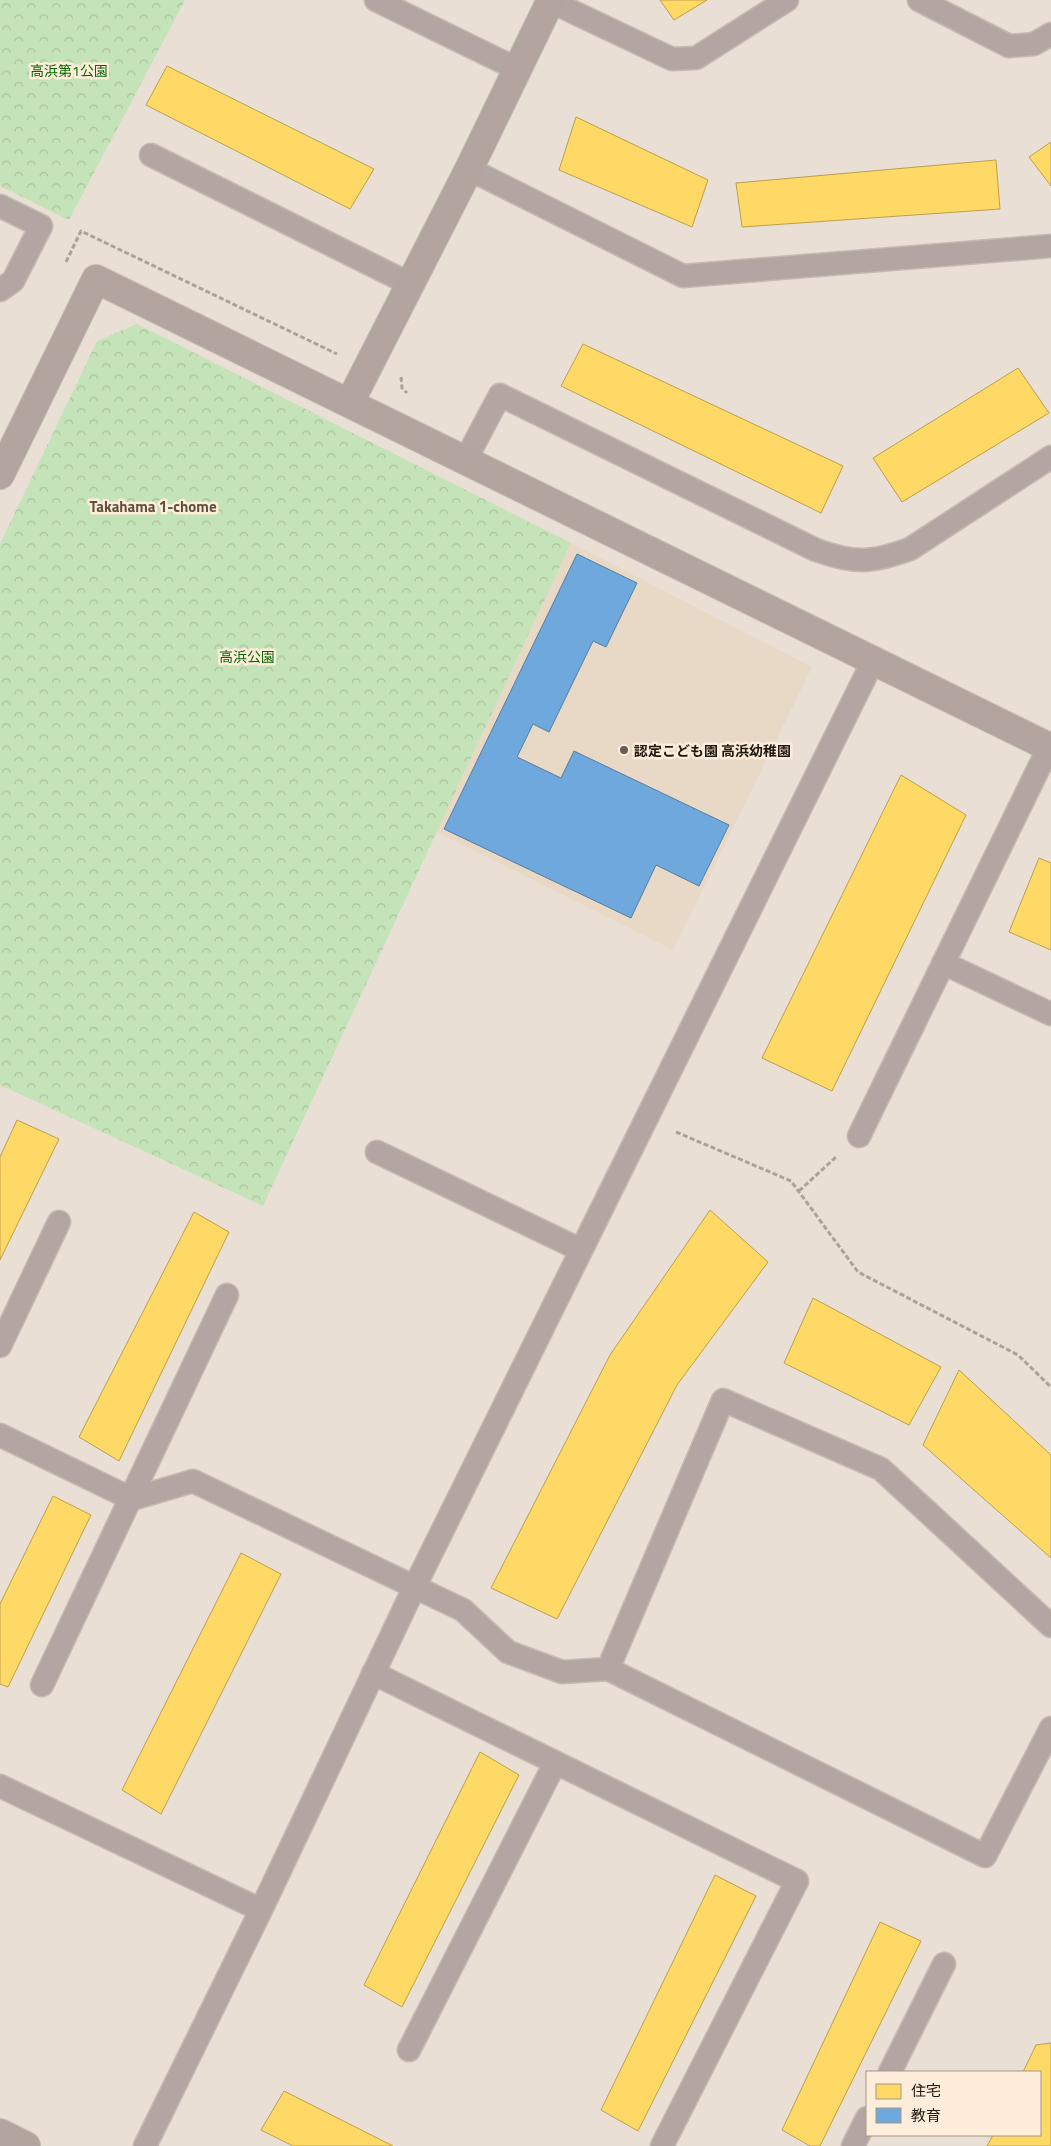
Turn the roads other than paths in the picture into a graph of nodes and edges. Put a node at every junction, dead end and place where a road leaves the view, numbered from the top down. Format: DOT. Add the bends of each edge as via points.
graph roads {
  1 [pos="376,0"];
  2 [pos="550,0"];
  3 [pos="786,0"];
  4 [pos="919,0"];
  5 [pos="1051,34"];
  6 [pos="517,69"];
  7 [pos="151,155"];
  8 [pos="469,169"];
  9 [pos="0,206"];
  10 [pos="1051,246"];
  11 [pos="410,284"];
  12 [pos="0,290"];
  13 [pos="350,402"];
  14 [pos="1051,457"];
  15 [pos="466,459"];
  16 [pos="0,475"];
  17 [pos="873,662"];
  18 [pos="1050,748"];
  19 [pos="943,963"];
  20 [pos="1051,1014"];
  21 [pos="859,1136"];
  22 [pos="377,1152"];
  23 [pos="59,1222"];
  24 [pos="581,1250"];
  25 [pos="227,1295"];
  26 [pos="0,1346"];
  27 [pos="0,1435"];
  28 [pos="132,1499"];
  29 [pos="414,1588"];
  30 [pos="1051,1626"];
  31 [pos="608,1669"];
  32 [pos="373,1673"];
  33 [pos="42,1685"];
  34 [pos="1051,1728"];
  35 [pos="555,1763"];
  36 [pos="0,1786"];
  37 [pos="261,1910"];
  38 [pos="944,1964"];
  39 [pos="408,2050"];
  40 [pos="890,2071"];
  41 [pos="866,2120"];
  42 [pos="0,2134"];
  43 [pos="26,2146"];
  44 [pos="145,2146"];
  45 [pos="662,2146"];
  46 [pos="853,2146"];
  1 -- 6 [label="lane"];
  2 -- 3 [label="lane" via="672,59 696,58"];
  2 -- 6 [label="street"];
  4 -- 5 [label="lane" via="1009,46 1034,44"];
  6 -- 8 [label="street"];
  7 -- 11 [label="lane"];
  8 -- 10 [label="lane" via="683,276"];
  8 -- 11 [label="street"];
  9 -- 12 [label="lane" via="41,226 13,281"];
  11 -- 13 [label="street"];
  13 -- 15 [label="street"];
  13 -- 16 [label="street" via="96,279"];
  14 -- 15 [label="lane" via="910,549 888,557 865,560 842,559 816,550 500,395"];
  15 -- 17 [label="street"];
  17 -- 18 [label="street"];
  17 -- 24 [label="lane"];
  18 -- 19 [label="lane"];
  19 -- 20 [label="lane"];
  19 -- 21 [label="lane"];
  22 -- 24 [label="lane"];
  23 -- 26 [label="lane"];
  24 -- 29 [label="lane"];
  25 -- 28 [label="lane"];
  27 -- 28 [label="lane"];
  28 -- 29 [label="lane" via="193,1481"];
  28 -- 33 [label="lane"];
  29 -- 31 [label="lane" via="463,1610 508,1652 562,1672"];
  29 -- 32 [label="lane"];
  30 -- 31 [label="lane" via="881,1469 723,1400"];
  31 -- 34 [label="lane" via="985,1856"];
  32 -- 35 [label="lane"];
  32 -- 37 [label="lane"];
  35 -- 39 [label="lane"];
  35 -- 45 [label="lane" via="797,1881"];
  36 -- 37 [label="lane"];
  37 -- 44 [label="lane"];
  38 -- 40 [label="lane"];
  41 -- 46 [label="lane"];
  42 -- 43 [label="street"];
}
